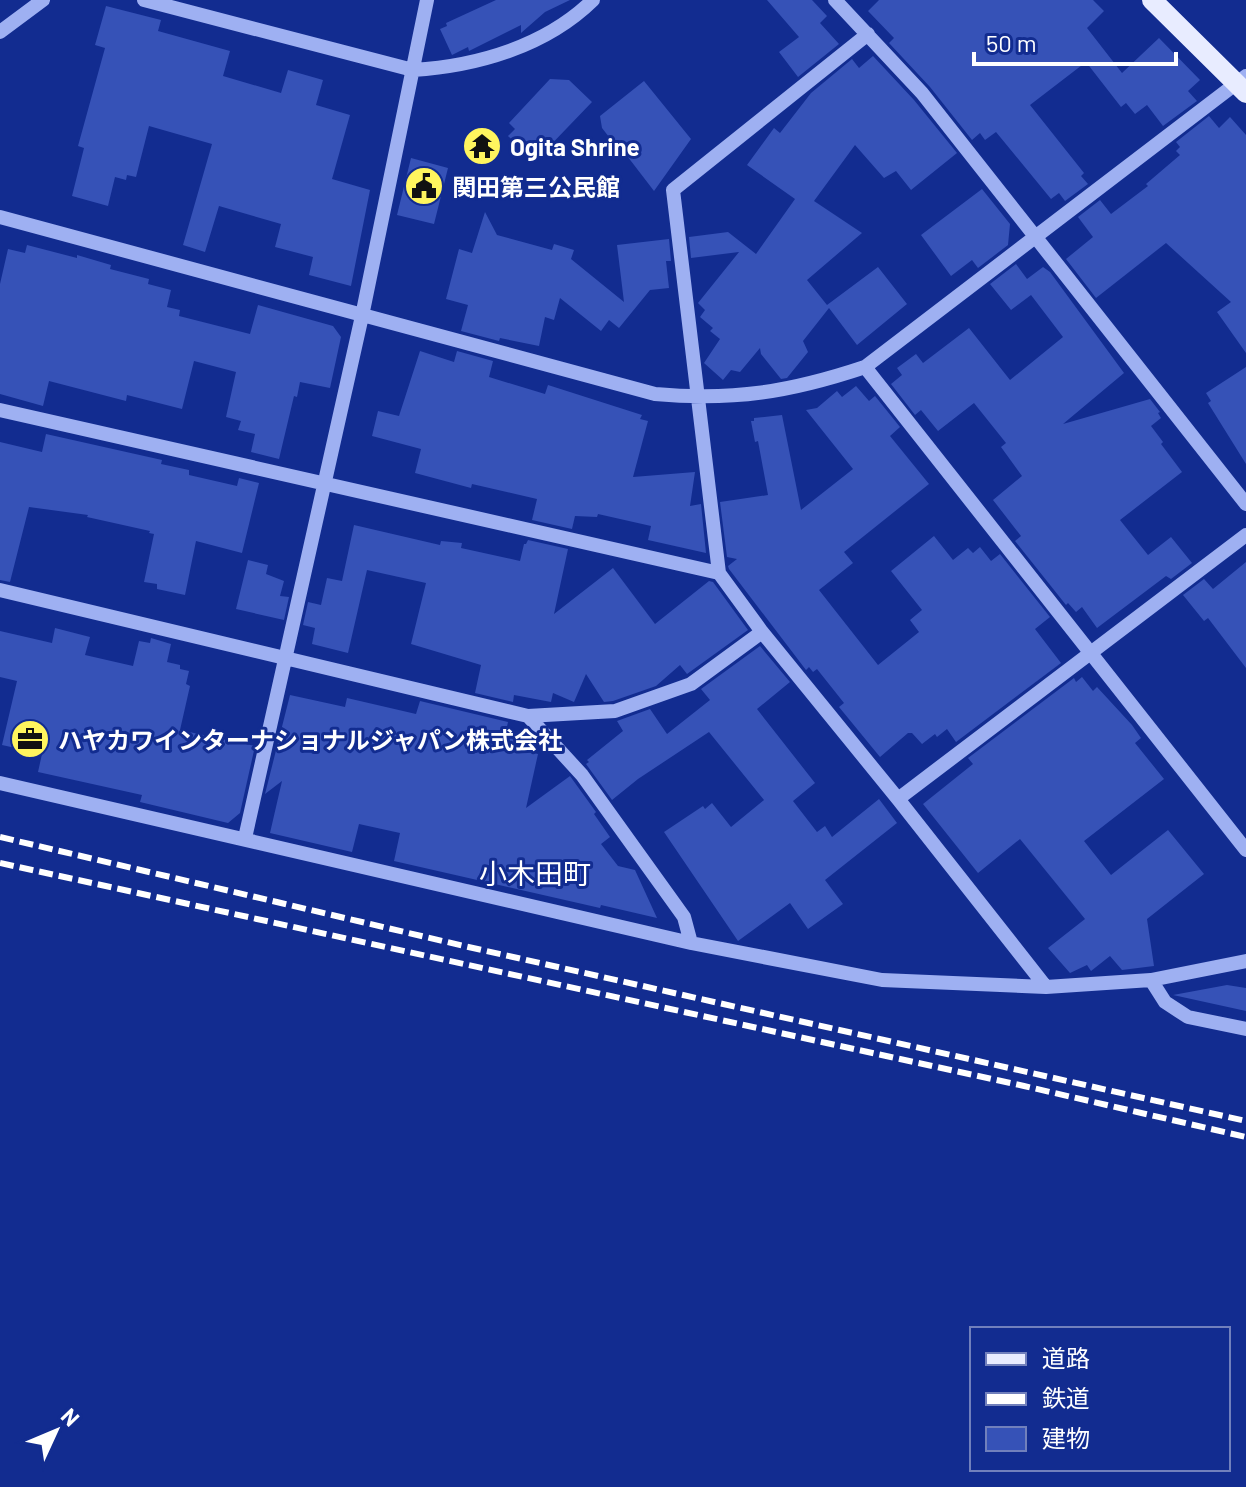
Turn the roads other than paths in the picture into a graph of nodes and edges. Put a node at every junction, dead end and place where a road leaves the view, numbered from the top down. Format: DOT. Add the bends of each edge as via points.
graph roads {
  1 [pos="43,0"];
  2 [pos="144,0"];
  3 [pos="427,0"];
  4 [pos="593,0"];
  5 [pos="835,0"];
  6 [pos="1152,0"];
  7 [pos="0,32"];
  8 [pos="868,34"];
  9 [pos="413,70"];
  10 [pos="1243,84"];
  11 [pos="0,217"];
  12 [pos="1037,238"];
  13 [pos="362,316"];
  14 [pos="865,367"];
  15 [pos="698,398"];
  16 [pos="0,410"];
  17 [pos="323,485"];
  18 [pos="1246,504"];
  19 [pos="1246,535"];
  20 [pos="719,573"];
  21 [pos="0,590"];
  22 [pos="762,632"];
  23 [pos="1091,651"];
  24 [pos="283,656"];
  25 [pos="528,716"];
  26 [pos="0,783"];
  27 [pos="898,799"];
  28 [pos="245,838"];
  29 [pos="1246,850"];
  30 [pos="691,943"];
  31 [pos="1246,961"];
  32 [pos="1151,980"];
  33 [pos="1046,987"];
  34 [pos="1246,1029"];
  1 -- 7 [label="street"];
  2 -- 9 [label="street"];
  3 -- 9 [label="street"];
  4 -- 9 [label="street" via="544,37 506,52"];
  5 -- 8 [label="street"];
  6 -- 10 [label="main road"];
  8 -- 12 [label="street"];
  8 -- 15 [label="street" via="673,190"];
  9 -- 13 [label="street"];
  10 -- 12 [label="street"];
  11 -- 13 [label="street"];
  12 -- 14 [label="street"];
  12 -- 18 [label="street"];
  13 -- 15 [label="street" via="655,394"];
  13 -- 17 [label="street"];
  14 -- 15 [label="street" via="810,385"];
  14 -- 23 [label="street"];
  15 -- 20 [label="street"];
  16 -- 17 [label="street"];
  17 -- 20 [label="street"];
  17 -- 24 [label="street"];
  19 -- 23 [label="street"];
  20 -- 22 [label="street"];
  21 -- 24 [label="street"];
  22 -- 25 [label="street" via="691,684 627,707"];
  22 -- 27 [label="street"];
  23 -- 27 [label="street"];
  23 -- 29 [label="street"];
  24 -- 25 [label="street"];
  24 -- 28 [label="street"];
  25 -- 30 [label="street" via="582,775 684,917"];
  26 -- 28 [label="street"];
  27 -- 33 [label="street"];
  28 -- 30 [label="street"];
  30 -- 33 [label="street" via="882,980"];
  31 -- 32 [label="street"];
  32 -- 33 [label="street"];
  32 -- 34 [label="street" via="1165,1002 1188,1017"];
}
